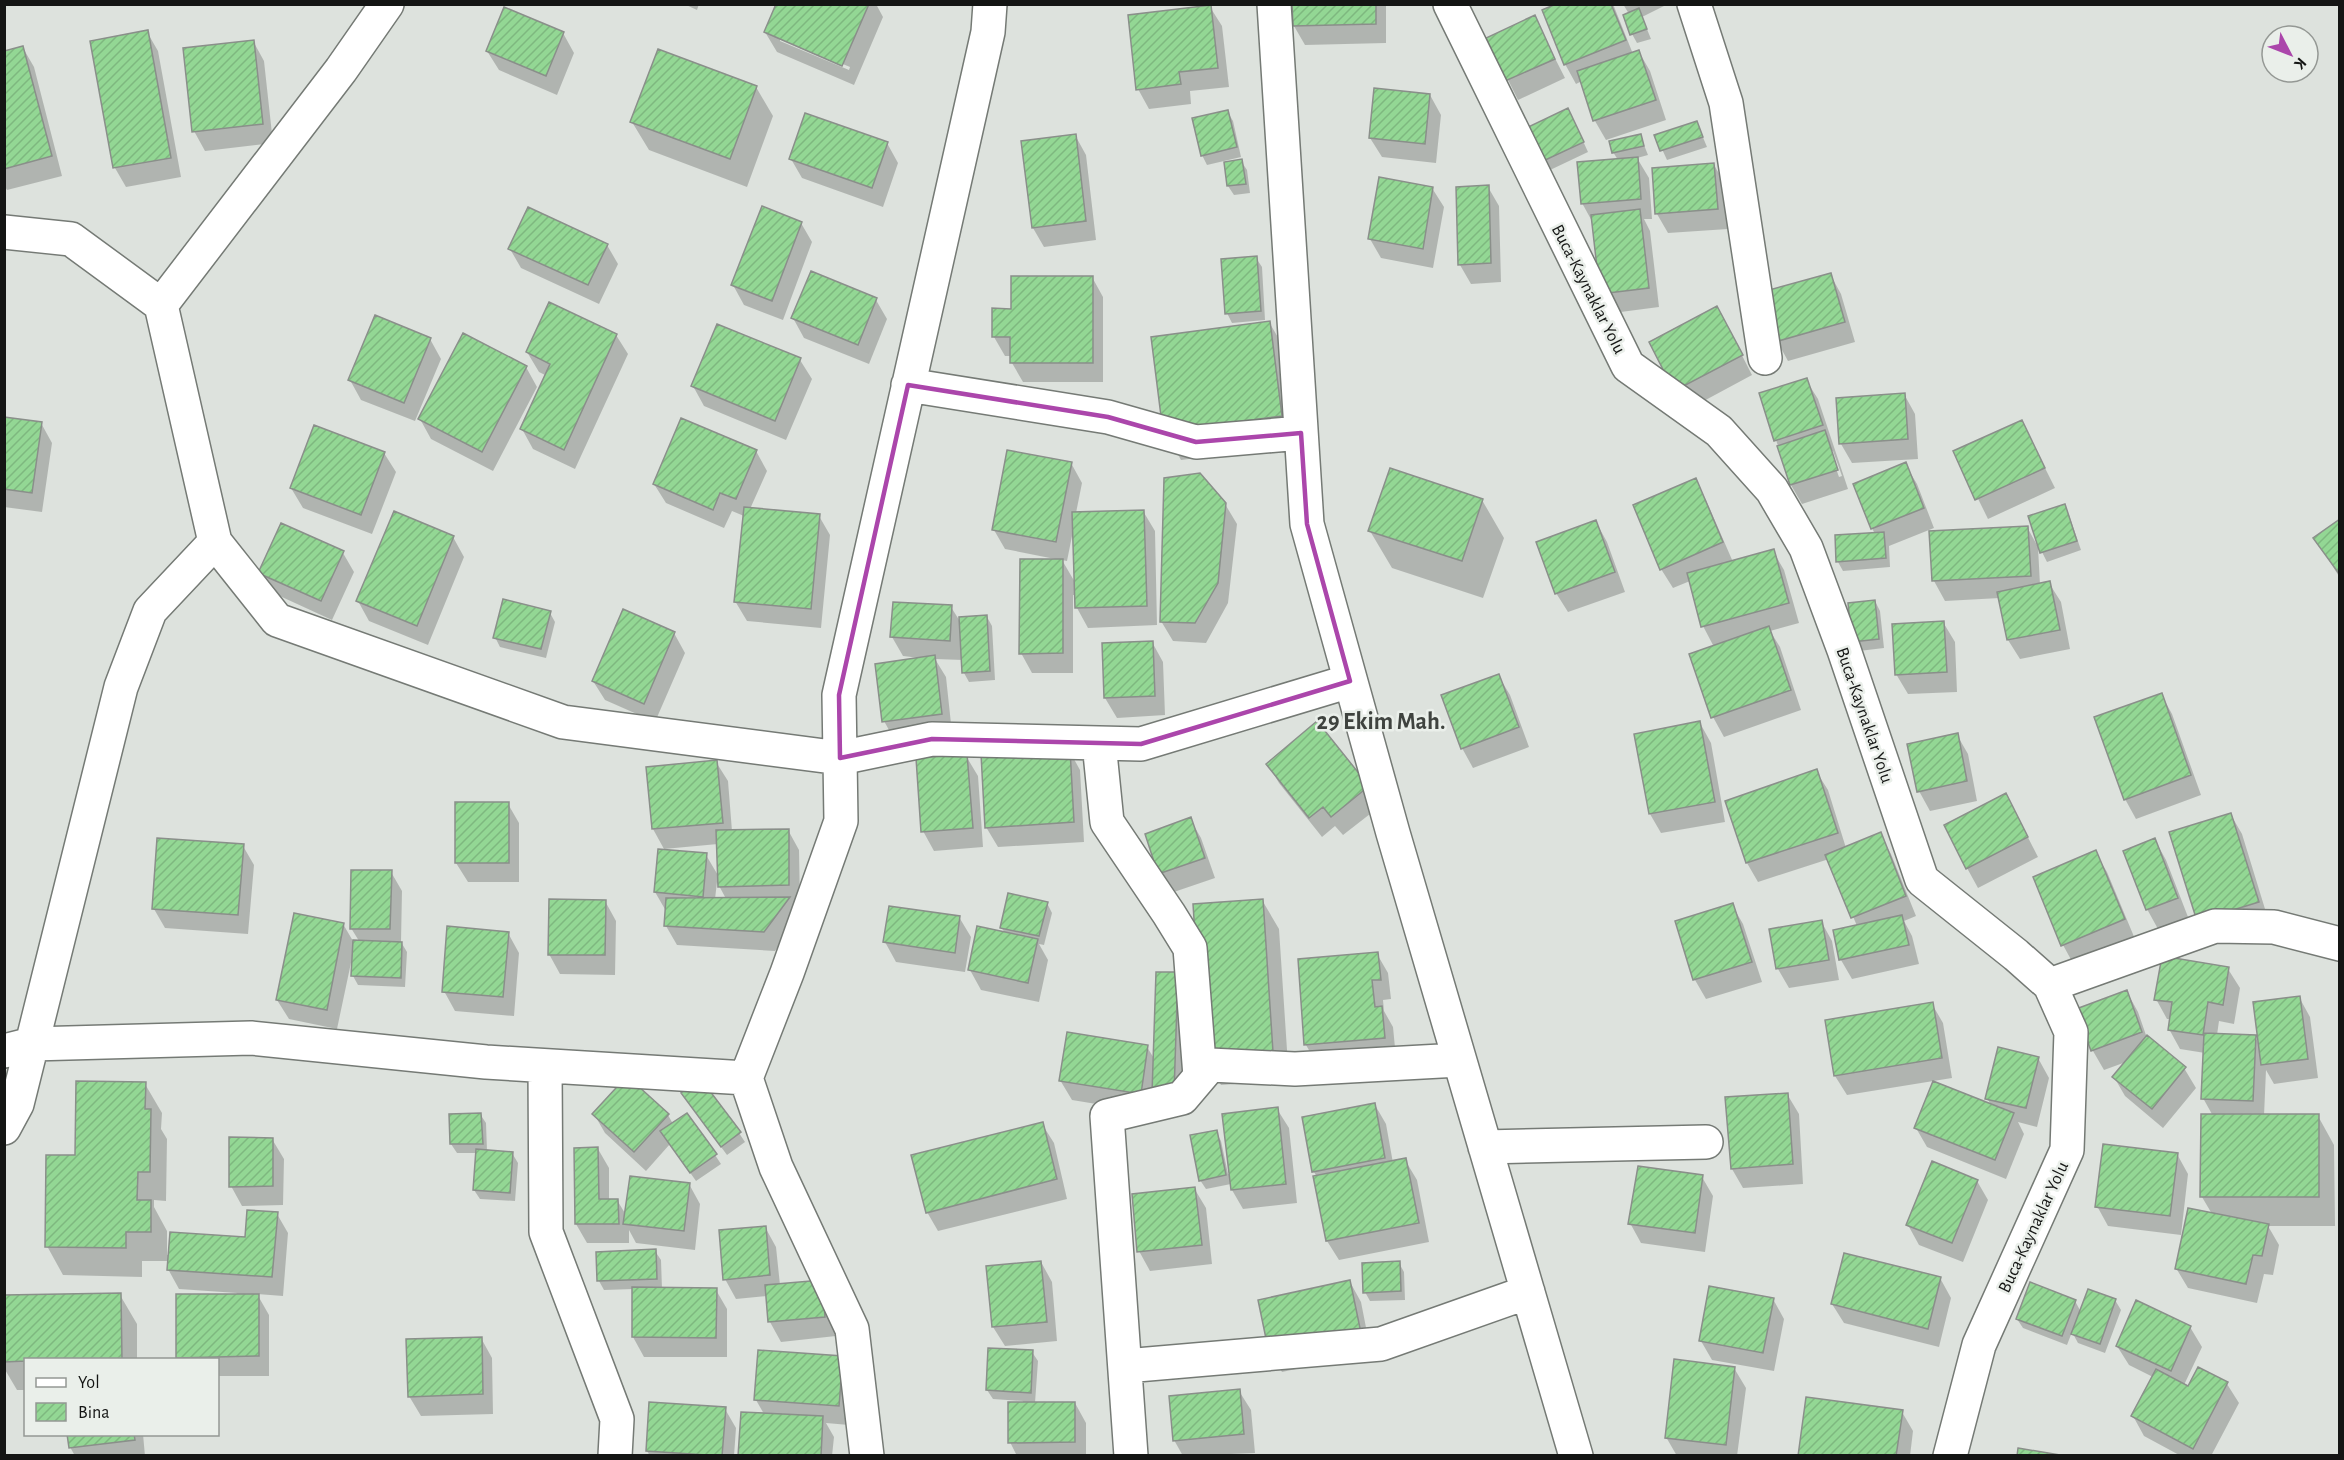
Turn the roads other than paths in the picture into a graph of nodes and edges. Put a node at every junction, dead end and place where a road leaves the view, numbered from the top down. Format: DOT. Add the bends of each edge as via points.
graph roads {
  1 [pos="387,4"];
  2 [pos="990,4"];
  3 [pos="1274,4"];
  4 [pos="1450,4"];
  5 [pos="1694,4"];
  6 [pos="4,232"];
  7 [pos="161,305"];
  8 [pos="1765,358"];
  9 [pos="908,385"];
  10 [pos="1301,433"];
  11 [pos="215,542"];
  12 [pos="1350,681"];
  13 [pos="1099,743"];
  14 [pos="840,758"];
  15 [pos="2340,944"];
  16 [pos="2050,985"];
  17 [pos="18,1048"];
  18 [pos="1459,1060"];
  19 [pos="545,1066"];
  20 [pos="1200,1076"];
  21 [pos="746,1078"];
  22 [pos="4,1128"];
  23 [pos="1706,1142"];
  24 [pos="1485,1147"];
  25 [pos="1528,1292"];
  26 [pos="1125,1366"];
  27 [pos="615,1455"];
  28 [pos="867,1455"];
  29 [pos="1131,1455"];
  30 [pos="1576,1455"];
  31 [pos="1950,1455"];
  1 -- 7 [label="street"];
  2 -- 9 [label="street" via="988,32"];
  3 -- 10 [label="street"];
  4 -- 16 [label="street, Buca-Kaynaklar Yolu" via="1628,366 1719,431 1772,490 1806,548 1922,880"];
  5 -- 8 [label="street" via="1726,103"];
  6 -- 7 [label="street" via="71,239"];
  7 -- 11 [label="street"];
  9 -- 10 [label="street" via="1108,417 1197,442"];
  9 -- 14 [label="street" via="839,695"];
  10 -- 12 [label="street" via="1307,524"];
  11 -- 14 [label="street" via="277,620 562,722"];
  11 -- 17 [label="street" via="150,610 121,687"];
  12 -- 13 [label="street" via="1141,744"];
  12 -- 18 [label="street"];
  13 -- 14 [label="street" via="932,739"];
  13 -- 20 [label="street" via="1107,822 1190,948"];
  14 -- 21 [label="street" via="841,821"];
  15 -- 16 [label="street" via="2274,927 2215,926"];
  16 -- 31 [label="street, Buca-Kaynaklar Yolu" via="2071,1032 2067,1150 1979,1345"];
  17 -- 19 [label="street" via="251,1038"];
  17 -- 22 [label="street" via="17,1104"];
  18 -- 20 [label="street" via="1295,1069 1210,1065"];
  18 -- 24 [label="street"];
  19 -- 21 [label="street"];
  19 -- 27 [label="street" via="546,1232 617,1419"];
  20 -- 26 [label="street" via="1182,1098 1107,1116"];
  21 -- 28 [label="street" via="776,1167 852,1329"];
  23 -- 24 [label="street"];
  24 -- 25 [label="street"];
  25 -- 26 [label="street" via="1381,1344"];
  25 -- 30 [label="street"];
  26 -- 29 [label="street"];
}
